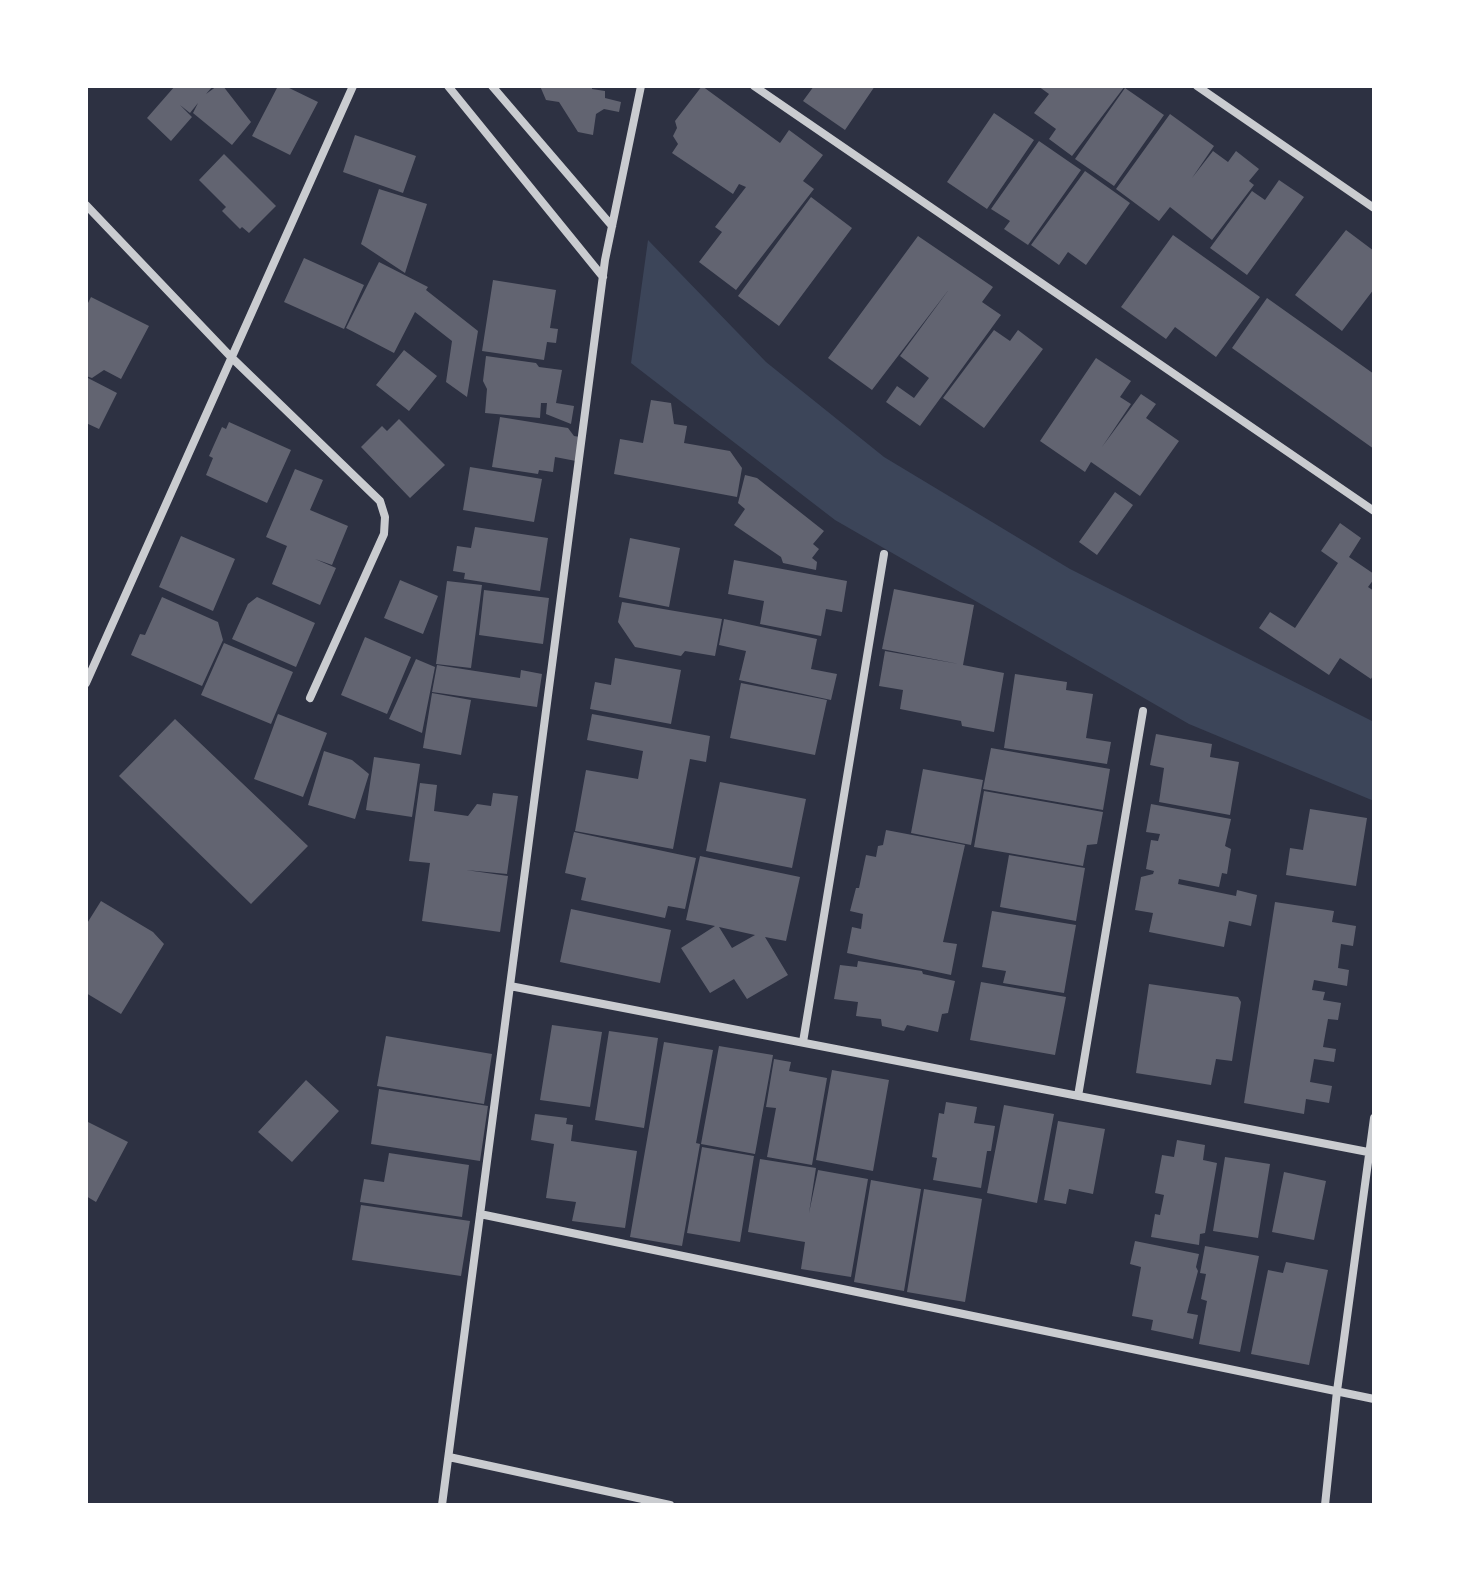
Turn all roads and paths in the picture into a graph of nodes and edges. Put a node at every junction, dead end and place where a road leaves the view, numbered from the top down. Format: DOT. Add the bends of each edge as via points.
graph roads {
  1 [pos="353,86"];
  2 [pos="448,86"];
  3 [pos="492,86"];
  4 [pos="641,86"];
  5 [pos="754,86"];
  6 [pos="1197,86"];
  7 [pos="86,205"];
  8 [pos="1374,208"];
  9 [pos="612,226"];
  10 [pos="603,277"];
  11 [pos="230,356"];
  12 [pos="1374,511"];
  13 [pos="884,554"];
  14 [pos="86,683"];
  15 [pos="310,698"];
  16 [pos="1143,711"];
  17 [pos="510,986"];
  18 [pos="803,1042"];
  19 [pos="1078,1096"];
  20 [pos="1374,1118"];
  21 [pos="1368,1152"];
  22 [pos="480,1214"];
  23 [pos="1337,1391"];
  24 [pos="1374,1399"];
  25 [pos="449,1457"];
  26 [pos="442,1505"];
  27 [pos="670,1505"];
  28 [pos="1325,1505"];
  1 -- 11 [label="street"];
  2 -- 10 [label="street"];
  3 -- 9 [label="street"];
  4 -- 9 [label="street"];
  5 -- 12 [label="street"];
  6 -- 8 [label="street"];
  7 -- 11 [label="street"];
  9 -- 10 [label="street"];
  10 -- 17 [label="street"];
  11 -- 14 [label="street"];
  11 -- 15 [label="street" via="380,501 385,517 384,534"];
  13 -- 18 [label="street"];
  16 -- 19 [label="street"];
  17 -- 18 [label="street"];
  17 -- 22 [label="street"];
  18 -- 19 [label="street"];
  19 -- 21 [label="street"];
  20 -- 21 [label="street"];
  21 -- 23 [label="street"];
  22 -- 23 [label="street"];
  22 -- 25 [label="street"];
  23 -- 24 [label="street"];
  23 -- 28 [label="street"];
  25 -- 26 [label="street"];
  25 -- 27 [label="street"];
}
